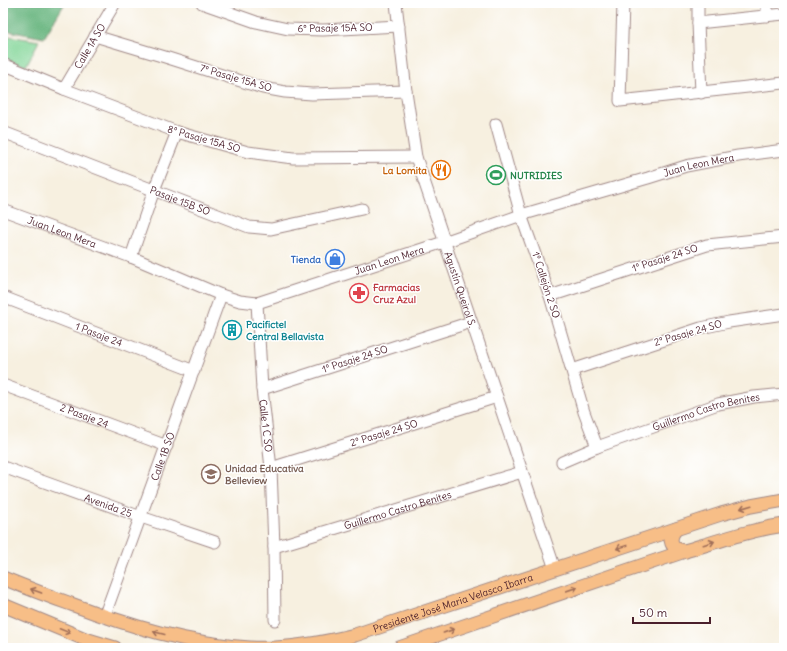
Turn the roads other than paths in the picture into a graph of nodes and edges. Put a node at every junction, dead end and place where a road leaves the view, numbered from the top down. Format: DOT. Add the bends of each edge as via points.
graph roads {
  1 [pos="115,3"];
  2 [pos="202,3"];
  3 [pos="396,3"];
  4 [pos="624,3"];
  5 [pos="698,3"];
  6 [pos="767,3"];
  7 [pos="784,14"];
  8 [pos="767,16"];
  9 [pos="698,24"];
  10 [pos="399,26"];
  11 [pos="95,36"];
  12 [pos="3,64"];
  13 [pos="784,83"];
  14 [pos="64,89"];
  15 [pos="406,91"];
  16 [pos="701,93"];
  17 [pos="496,124"];
  18 [pos="3,132"];
  19 [pos="177,132"];
  20 [pos="784,150"];
  21 [pos="416,157"];
  22 [pos="154,190"];
  23 [pos="362,209"];
  24 [pos="3,210"];
  25 [pos="521,215"];
  26 [pos="784,237"];
  27 [pos="444,242"];
  28 [pos="131,257"];
  29 [pos="221,295"];
  30 [pos="550,296"];
  31 [pos="3,297"];
  32 [pos="257,304"];
  33 [pos="784,314"];
  34 [pos="471,322"];
  35 [pos="572,370"];
  36 [pos="194,371"];
  37 [pos="3,385"];
  38 [pos="262,389"];
  39 [pos="784,394"];
  40 [pos="497,397"];
  41 [pos="167,446"];
  42 [pos="597,447"];
  43 [pos="562,462"];
  44 [pos="3,467"];
  45 [pos="270,468"];
  46 [pos="522,472"];
  47 [pos="784,500"];
  48 [pos="141,517"];
  49 [pos="784,525"];
  50 [pos="676,529"];
  51 [pos="215,542"];
  52 [pos="274,547"];
  53 [pos="685,551"];
  54 [pos="555,569"];
  55 [pos="3,578"];
  56 [pos="3,605"];
  57 [pos="104,616"];
  58 [pos="275,620"];
  59 [pos="83,643"];
  60 [pos="115,648"];
  61 [pos="399,648"];
  1 -- 11 [label="street, Calle 1A SO"];
  2 -- 10 [label="street, 6º Pasaje 15A SO" via="256,22 288,29"];
  3 -- 10 [label="street, Agustín Queirol S."];
  4 -- 16 [label="street" via="620,101"];
  5 -- 9 [label="street"];
  6 -- 8 [label="street"];
  7 -- 8 [label="street"];
  8 -- 9 [label="street"];
  9 -- 16 [label="street"];
  10 -- 15 [label="street, Agustín Queirol S."];
  11 -- 14 [label="street, Calle 1A SO"];
  11 -- 15 [label="street, 7º Pasaje 15A SO" via="263,88 285,92 312,94"];
  12 -- 14 [label="street, 8º Pasaje 15A SO"];
  13 -- 16 [label="street"];
  14 -- 19 [label="street, 8º Pasaje 15A SO"];
  15 -- 21 [label="street, Agustín Queirol S."];
  17 -- 25 [label="street, 1º Callejón 2 SO"];
  18 -- 22 [label="street, Pasaje 15B SO"];
  19 -- 21 [label="street, 8º Pasaje 15A SO" via="248,152 293,158"];
  19 -- 22 [label="street"];
  20 -- 25 [label="street, Juan Leon Mera" via="686,166"];
  21 -- 27 [label="street, Agustín Queirol S."];
  22 -- 23 [label="street, Pasaje 15B SO" via="249,227 271,229"];
  22 -- 28 [label="street"];
  24 -- 28 [label="street, Juan Leon Mera"];
  25 -- 27 [label="street, Juan Leon Mera"];
  25 -- 30 [label="street, 1º Callejón 2 SO"];
  26 -- 30 [label="street, 1º Pasaje 24 SO" via="707,245"];
  27 -- 32 [label="street, Juan Leon Mera"];
  27 -- 34 [label="street, Agustín Queirol S."];
  28 -- 29 [label="street, Juan Leon Mera"];
  29 -- 32 [label="street, Juan Leon Mera"];
  29 -- 36 [label="street, Calle 1B SO"];
  30 -- 35 [label="street, 1º Callejón 2 SO"];
  31 -- 36 [label="street, 1 Pasaje 24"];
  32 -- 38 [label="street, Calle 1 C SO"];
  33 -- 35 [label="street, 2º Pasaje 24 SO" via="700,328"];
  34 -- 38 [label="street, 1º Pasaje 24 SO"];
  34 -- 40 [label="street, Agustín Queirol S."];
  35 -- 42 [label="street, 1º Callejón 2 SO"];
  36 -- 41 [label="street, Calle 1B SO"];
  37 -- 41 [label="street, 2 Pasaje 24"];
  38 -- 45 [label="street, Calle 1 C SO"];
  39 -- 42 [label="street, Guillermo Castro Benites" via="718,404"];
  40 -- 45 [label="street, 2º Pasaje 24 SO"];
  40 -- 46 [label="street, Agustín Queirol S."];
  41 -- 48 [label="street, Calle 1B SO"];
  42 -- 43 [label="street, Guillermo Castro Benites"];
  44 -- 48 [label="street, Avenida 25"];
  45 -- 52 [label="street, Calle 1 C SO"];
  46 -- 52 [label="street, Guillermo Castro Benites"];
  46 -- 54 [label="street, Agustín Queirol S."];
  47 -- 50 [label="main road, Presidente José Maria Velasco Ibarra, one-way" via="751,506"];
  48 -- 51 [label="street, Avenida 25"];
  48 -- 57 [label="street, Calle 1B SO"];
  53 -- 49 [label="main road, one-way" via="731,536"];
  50 -- 53 [label="main road" via="672,534 673,546"];
  50 -- 54 [label="main road, Presidente José Maria Velasco Ibarra, one-way"];
  52 -- 58 [label="street, Calle 1 C SO"];
  61 -- 53 [label="main road, one-way"];
  54 -- 57 [label="main road, Presidente José Maria Velasco Ibarra, one-way" via="355,635 332,641 285,647 250,648 192,641 160,634"];
  57 -- 55 [label="main road, Presidente José Maria Velasco Ibarra, one-way"];
  56 -- 59 [label="main road, one-way"];
  59 -- 60 [label="main road"];
}
